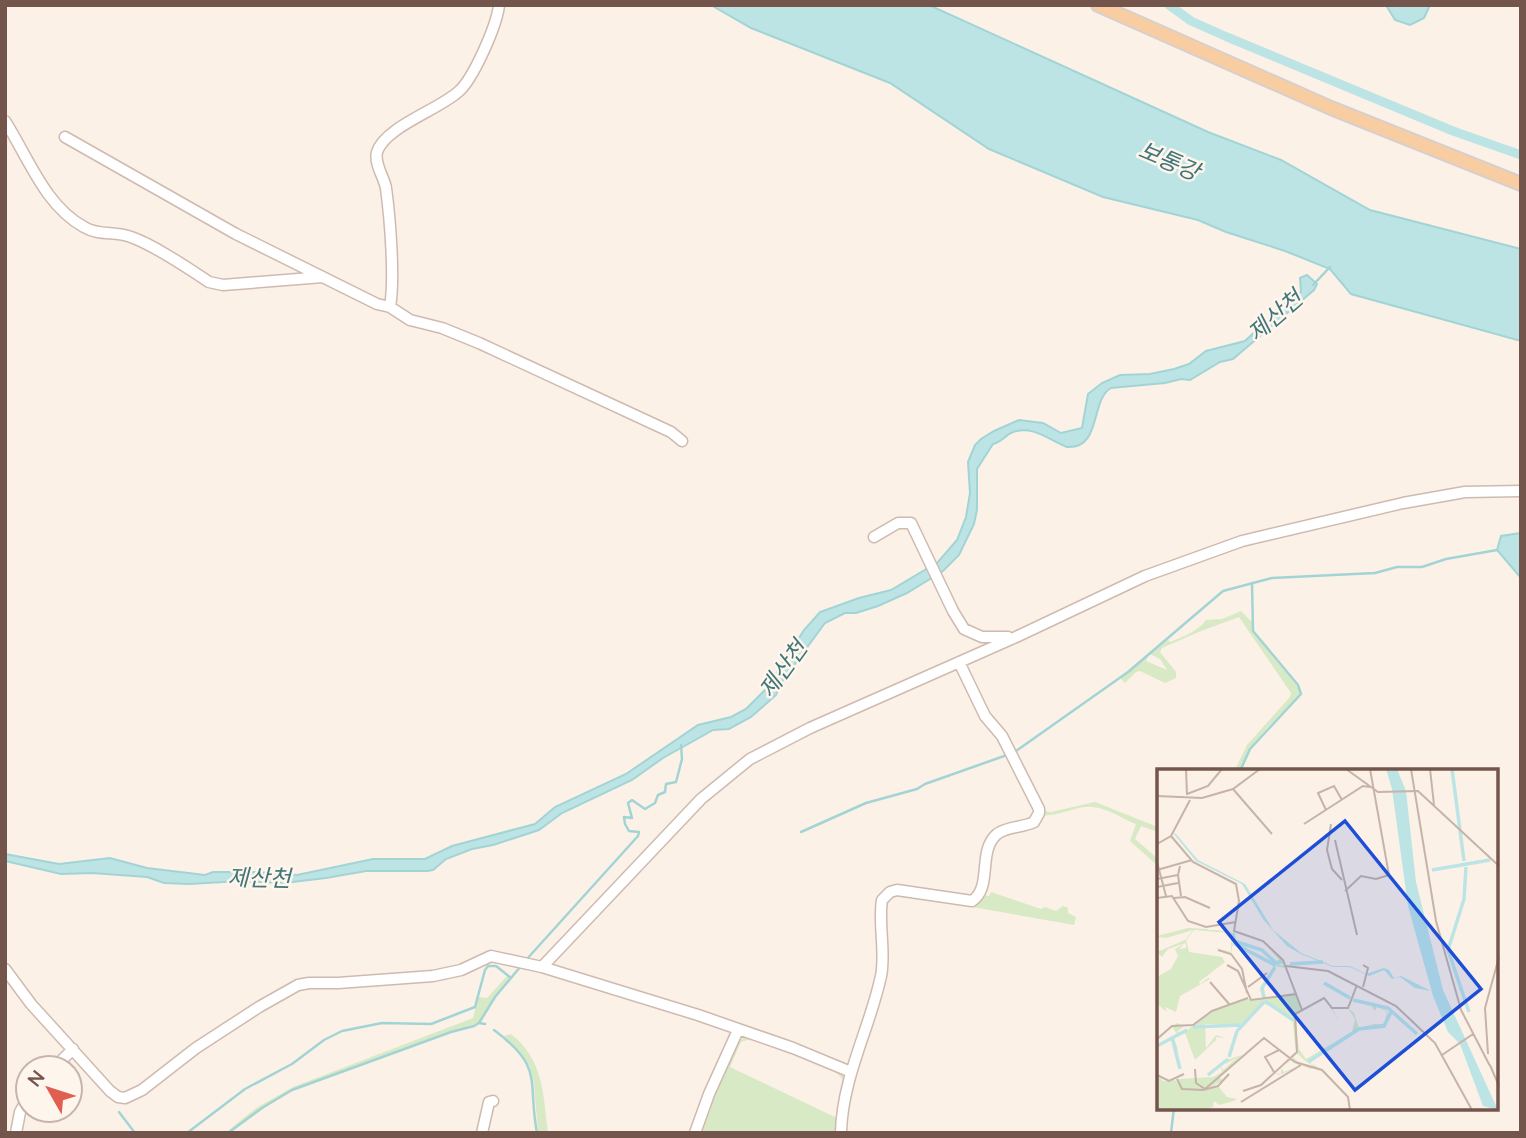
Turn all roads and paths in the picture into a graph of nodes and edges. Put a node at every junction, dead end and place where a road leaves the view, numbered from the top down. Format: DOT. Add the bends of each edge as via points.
graph roads {
  1 [pos="499,5"];
  2 [pos="1098,5"];
  3 [pos="5,121"];
  4 [pos="65,137"];
  5 [pos="1521,184"];
  6 [pos="323,277"];
  7 [pos="390,307"];
  8 [pos="682,441"];
  9 [pos="1521,491"];
  10 [pos="874,537"];
  11 [pos="1016,637"];
  12 [pos="959,662"];
  13 [pos="542,967"];
  14 [pos="5,970"];
  15 [pos="738,1030"];
  16 [pos="73,1049"];
  17 [pos="68,1054"];
  18 [pos="851,1072"];
  19 [pos="493,1101"];
  20 [pos="482,1133"];
  21 [pos="695,1133"];
  22 [pos="841,1133"];
  1 -- 7 [label="street" via="490,37 460,91 395,131 377,154 388,208"];
  2 -- 5 [label="main road" via="1331,108"];
  3 -- 6 [label="street" via="44,189 84,228 131,237 209,282 223,285"];
  4 -- 6 [label="street" via="236,234"];
  6 -- 7 [label="street"];
  7 -- 8 [label="street" via="410,320 462,335 536,368"];
  9 -- 11 [label="street" via="1465,492 1403,503 1242,541 1145,576"];
  10 -- 11 [label="street" via="898,523 911,523 964,629 982,637"];
  11 -- 12 [label="street"];
  12 -- 13 [label="street" via="810,728 750,760 701,799"];
  12 -- 18 [label="street" via="985,716 1013,755 1040,813 1034,822 994,837 987,851 982,887 972,901 897,890 885,896 881,905 884,964"];
  13 -- 15 [label="street"];
  13 -- 16 [label="street" via="491,956 433,976 298,985 125,1098 110,1091"];
  14 -- 16 [label="street"];
  15 -- 18 [label="street"];
  15 -- 21 [label="street"];
  16 -- 17 [label="street"];
  18 -- 22 [label="street"];
  19 -- 20 [label="street"];
}
